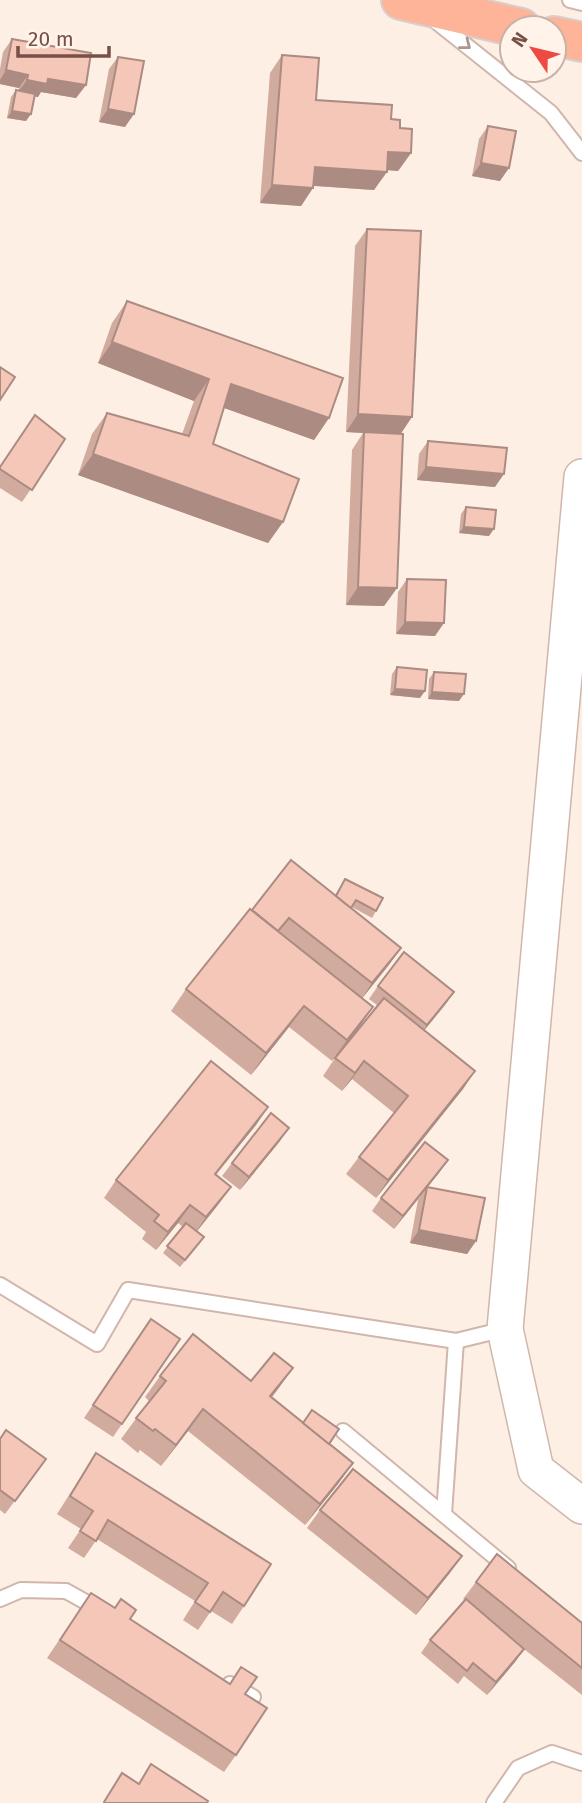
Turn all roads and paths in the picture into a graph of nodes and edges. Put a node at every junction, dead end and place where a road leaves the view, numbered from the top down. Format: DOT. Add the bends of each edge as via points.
graph roads {
  1 [pos="570,0"];
  2 [pos="407,1"];
  3 [pos="582,3"];
  4 [pos="498,23"];
  5 [pos="582,153"];
  6 [pos="582,477"];
  7 [pos="0,1285"];
  8 [pos="505,1329"];
  9 [pos="456,1341"];
  10 [pos="343,1432"];
  11 [pos="582,1506"];
  12 [pos="444,1514"];
  13 [pos="518,1576"];
  14 [pos="0,1599"];
  15 [pos="113,1618"];
  16 [pos="218,1677"];
  17 [pos="253,1697"];
  18 [pos="582,1763"];
  19 [pos="494,1803"];
  1 -- 3 [label="lane"];
  2 -- 4 [label="highway"];
  2 -- 5 [label="lane, one-way" via="551,113"];
  6 -- 8 [label="street"];
  7 -- 9 [label="lane" via="97,1344 128,1290"];
  8 -- 9 [label="lane"];
  8 -- 11 [label="street" via="536,1470"];
  9 -- 12 [label="lane"];
  10 -- 12 [label="lane"];
  12 -- 13 [label="lane"];
  14 -- 15 [label="lane" via="21,1590 66,1591"];
  16 -- 17 [label="lane"];
  18 -- 19 [label="lane" via="552,1753 517,1768"];
}
